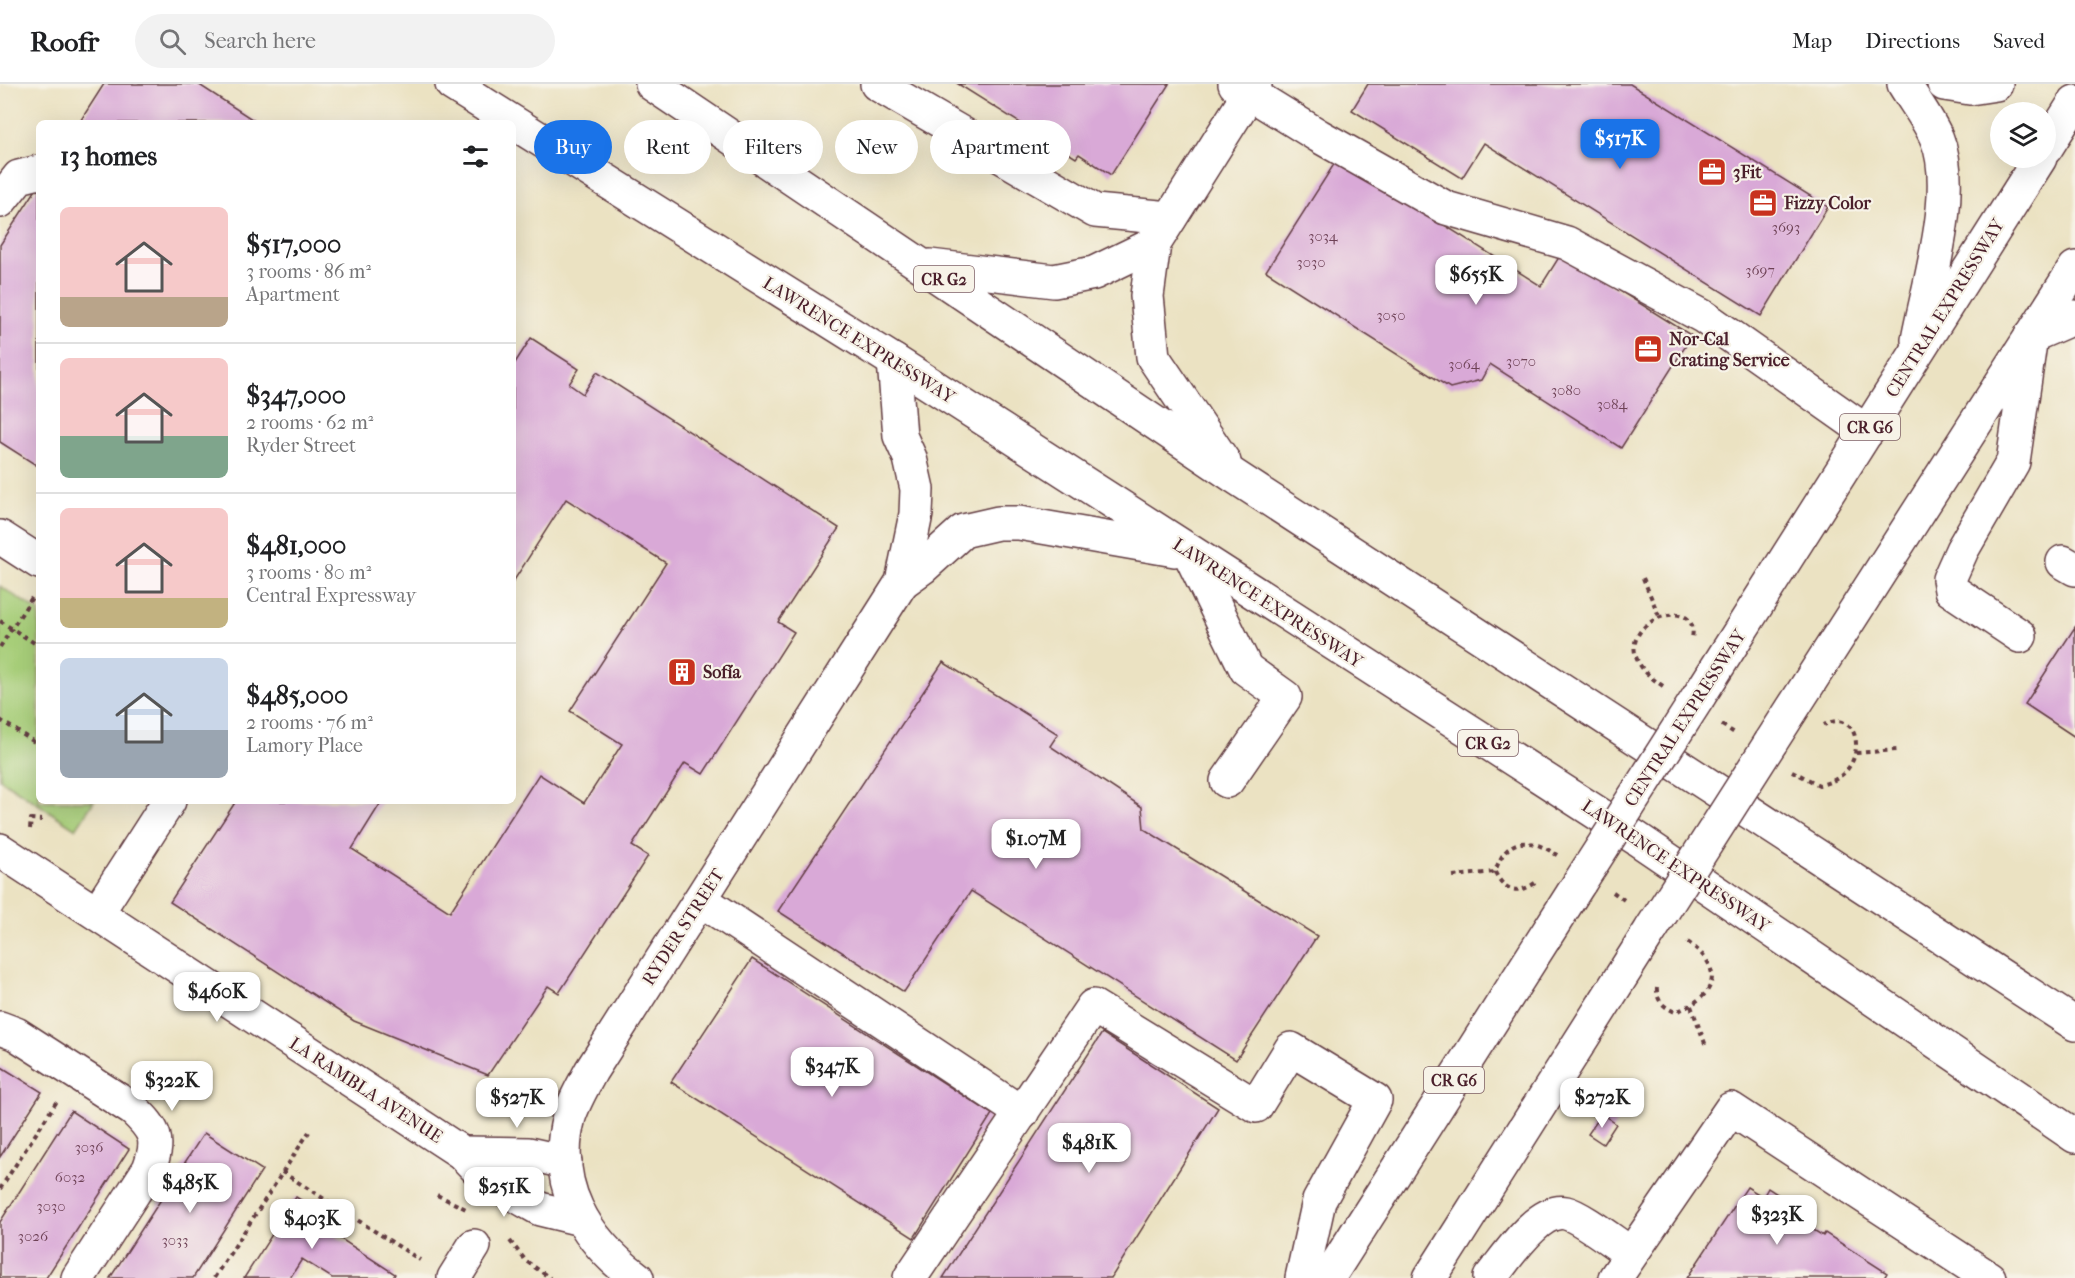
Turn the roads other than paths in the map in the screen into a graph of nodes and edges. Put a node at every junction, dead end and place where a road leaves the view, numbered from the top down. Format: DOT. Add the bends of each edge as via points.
graph roads {
  1 [pos="452,84"];
  2 [pos="652,84"];
  3 [pos="877,84"];
  4 [pos="1904,84"];
  5 [pos="1944,84"];
  6 [pos="1996,84"];
  7 [pos="1247,87"];
  8 [pos="2075,102"];
  9 [pos="509,120"];
  10 [pos="516,124"];
  11 [pos="2056,132"];
  12 [pos="2034,168"];
  13 [pos="36,173"];
  14 [pos="0,201"];
  15 [pos="1162,231"];
  16 [pos="925,265"];
  17 [pos="2075,268"];
  18 [pos="2075,317"];
  19 [pos="2031,336"];
  20 [pos="1915,357"];
  21 [pos="894,361"];
  22 [pos="1867,432"];
  23 [pos="1234,476"];
  24 [pos="0,537"];
  25 [pos="1190,552"];
  26 [pos="36,560"];
  27 [pos="902,582"];
  28 [pos="2020,636"];
  29 [pos="1227,781"];
  30 [pos="167,804"];
  31 [pos="0,850"];
  32 [pos="700,900"];
  33 [pos="97,913"];
  34 [pos="2075,1024"];
  35 [pos="0,1028"];
  36 [pos="1022,1113"];
  37 [pos="2075,1136"];
  38 [pos="462,1153"];
  39 [pos="566,1162"];
  40 [pos="1477,1202"];
  41 [pos="581,1219"];
  42 [pos="474,1246"];
  43 [pos="1622,1265"];
  44 [pos="78,1278"];
  45 [pos="454,1278"];
  46 [pos="637,1278"];
  47 [pos="910,1278"];
  48 [pos="1302,1278"];
  49 [pos="1328,1278"];
  50 [pos="1430,1278"];
  51 [pos="1445,1278"];
  52 [pos="1490,1278"];
  53 [pos="1989,1278"];
  1 -- 9 [label="main road, LAWRENCE EXPRESSWAY / CR G2"];
  2 -- 16 [label="main road, CR G2"];
  3 -- 15 [label="main road" via="1095,211"];
  4 -- 20 [label="main road" via="1937,140 1945,200"];
  5 -- 6 [label="main road" via="1970,88"];
  7 -- 15 [label="main road"];
  7 -- 22 [label="main road" via="1319,136 1446,208 1567,243 1704,317"];
  8 -- 11 [label="main road"];
  10 -- 21 [label="main road, LAWRENCE EXPRESSWAY / CR G2"];
  12 -- 20 [label="main road, CENTRAL EXPRESSWAY / CR G6"];
  13 -- 14 [label="main road" via="19,177"];
  15 -- 16 [label="main road" via="1094,273 1054,280"];
  15 -- 23 [label="main road" via="1147,296 1153,357"];
  16 -- 23 [label="main road, CR G2"];
  17 -- 19 [label="main road"];
  18 -- 19 [label="main road"];
  19 -- 28 [label="main road" via="2013,462 1949,579 1951,590"];
  19 -- 40 [label="main road, bridge" via="1756,740 1652,928"];
  20 -- 22 [label="main road, CENTRAL EXPRESSWAY / CR G6"];
  21 -- 25 [label="main road, LAWRENCE EXPRESSWAY / CR G2"];
  21 -- 27 [label="main road" via="900,436 917,489"];
  22 -- 49 [label="main road, CENTRAL EXPRESSWAY / CR G6, bridge" via="1685,694 1580,882"];
  23 -- 34 [label="main road, CR G2"];
  24 -- 26 [label="main road"];
  25 -- 27 [label="main road" via="1019,523 998,524 963,531"];
  25 -- 29 [label="main road" via="1245,669 1285,697"];
  25 -- 37 [label="main road, LAWRENCE EXPRESSWAY / CR G2" via="1636,838"];
  27 -- 32 [label="main road, RYDER STREET"];
  30 -- 33 [label="main road"];
  31 -- 33 [label="main road, LA RAMBLA AVENUE"];
  32 -- 36 [label="main road"];
  32 -- 39 [label="main road, RYDER STREET" via="579,1093 566,1131"];
  33 -- 38 [label="main road, LA RAMBLA AVENUE"];
  35 -- 44 [label="main road" via="16,1034 134,1110 156,1137 149,1169"];
  36 -- 47 [label="main road"];
  36 -- 48 [label="main road" via="1093,1006 1256,1106 1291,1050 1375,1100 1319,1201"];
  38 -- 39 [label="main road, LA RAMBLA AVENUE" via="529,1154"];
  38 -- 41 [label="main road, LA RAMBLA AVENUE" via="487,1179 540,1209"];
  39 -- 41 [label="main road, RYDER STREET" via="571,1197"];
  40 -- 50 [label="main road"];
  40 -- 51 [label="main road"];
  41 -- 46 [label="main road, RYDER STREET" via="603,1250"];
  42 -- 45 [label="main road"];
  43 -- 52 [label="main road" via="1568,1213 1556,1213 1530,1229"];
  43 -- 53 [label="main road" via="1731,1109"];
}
